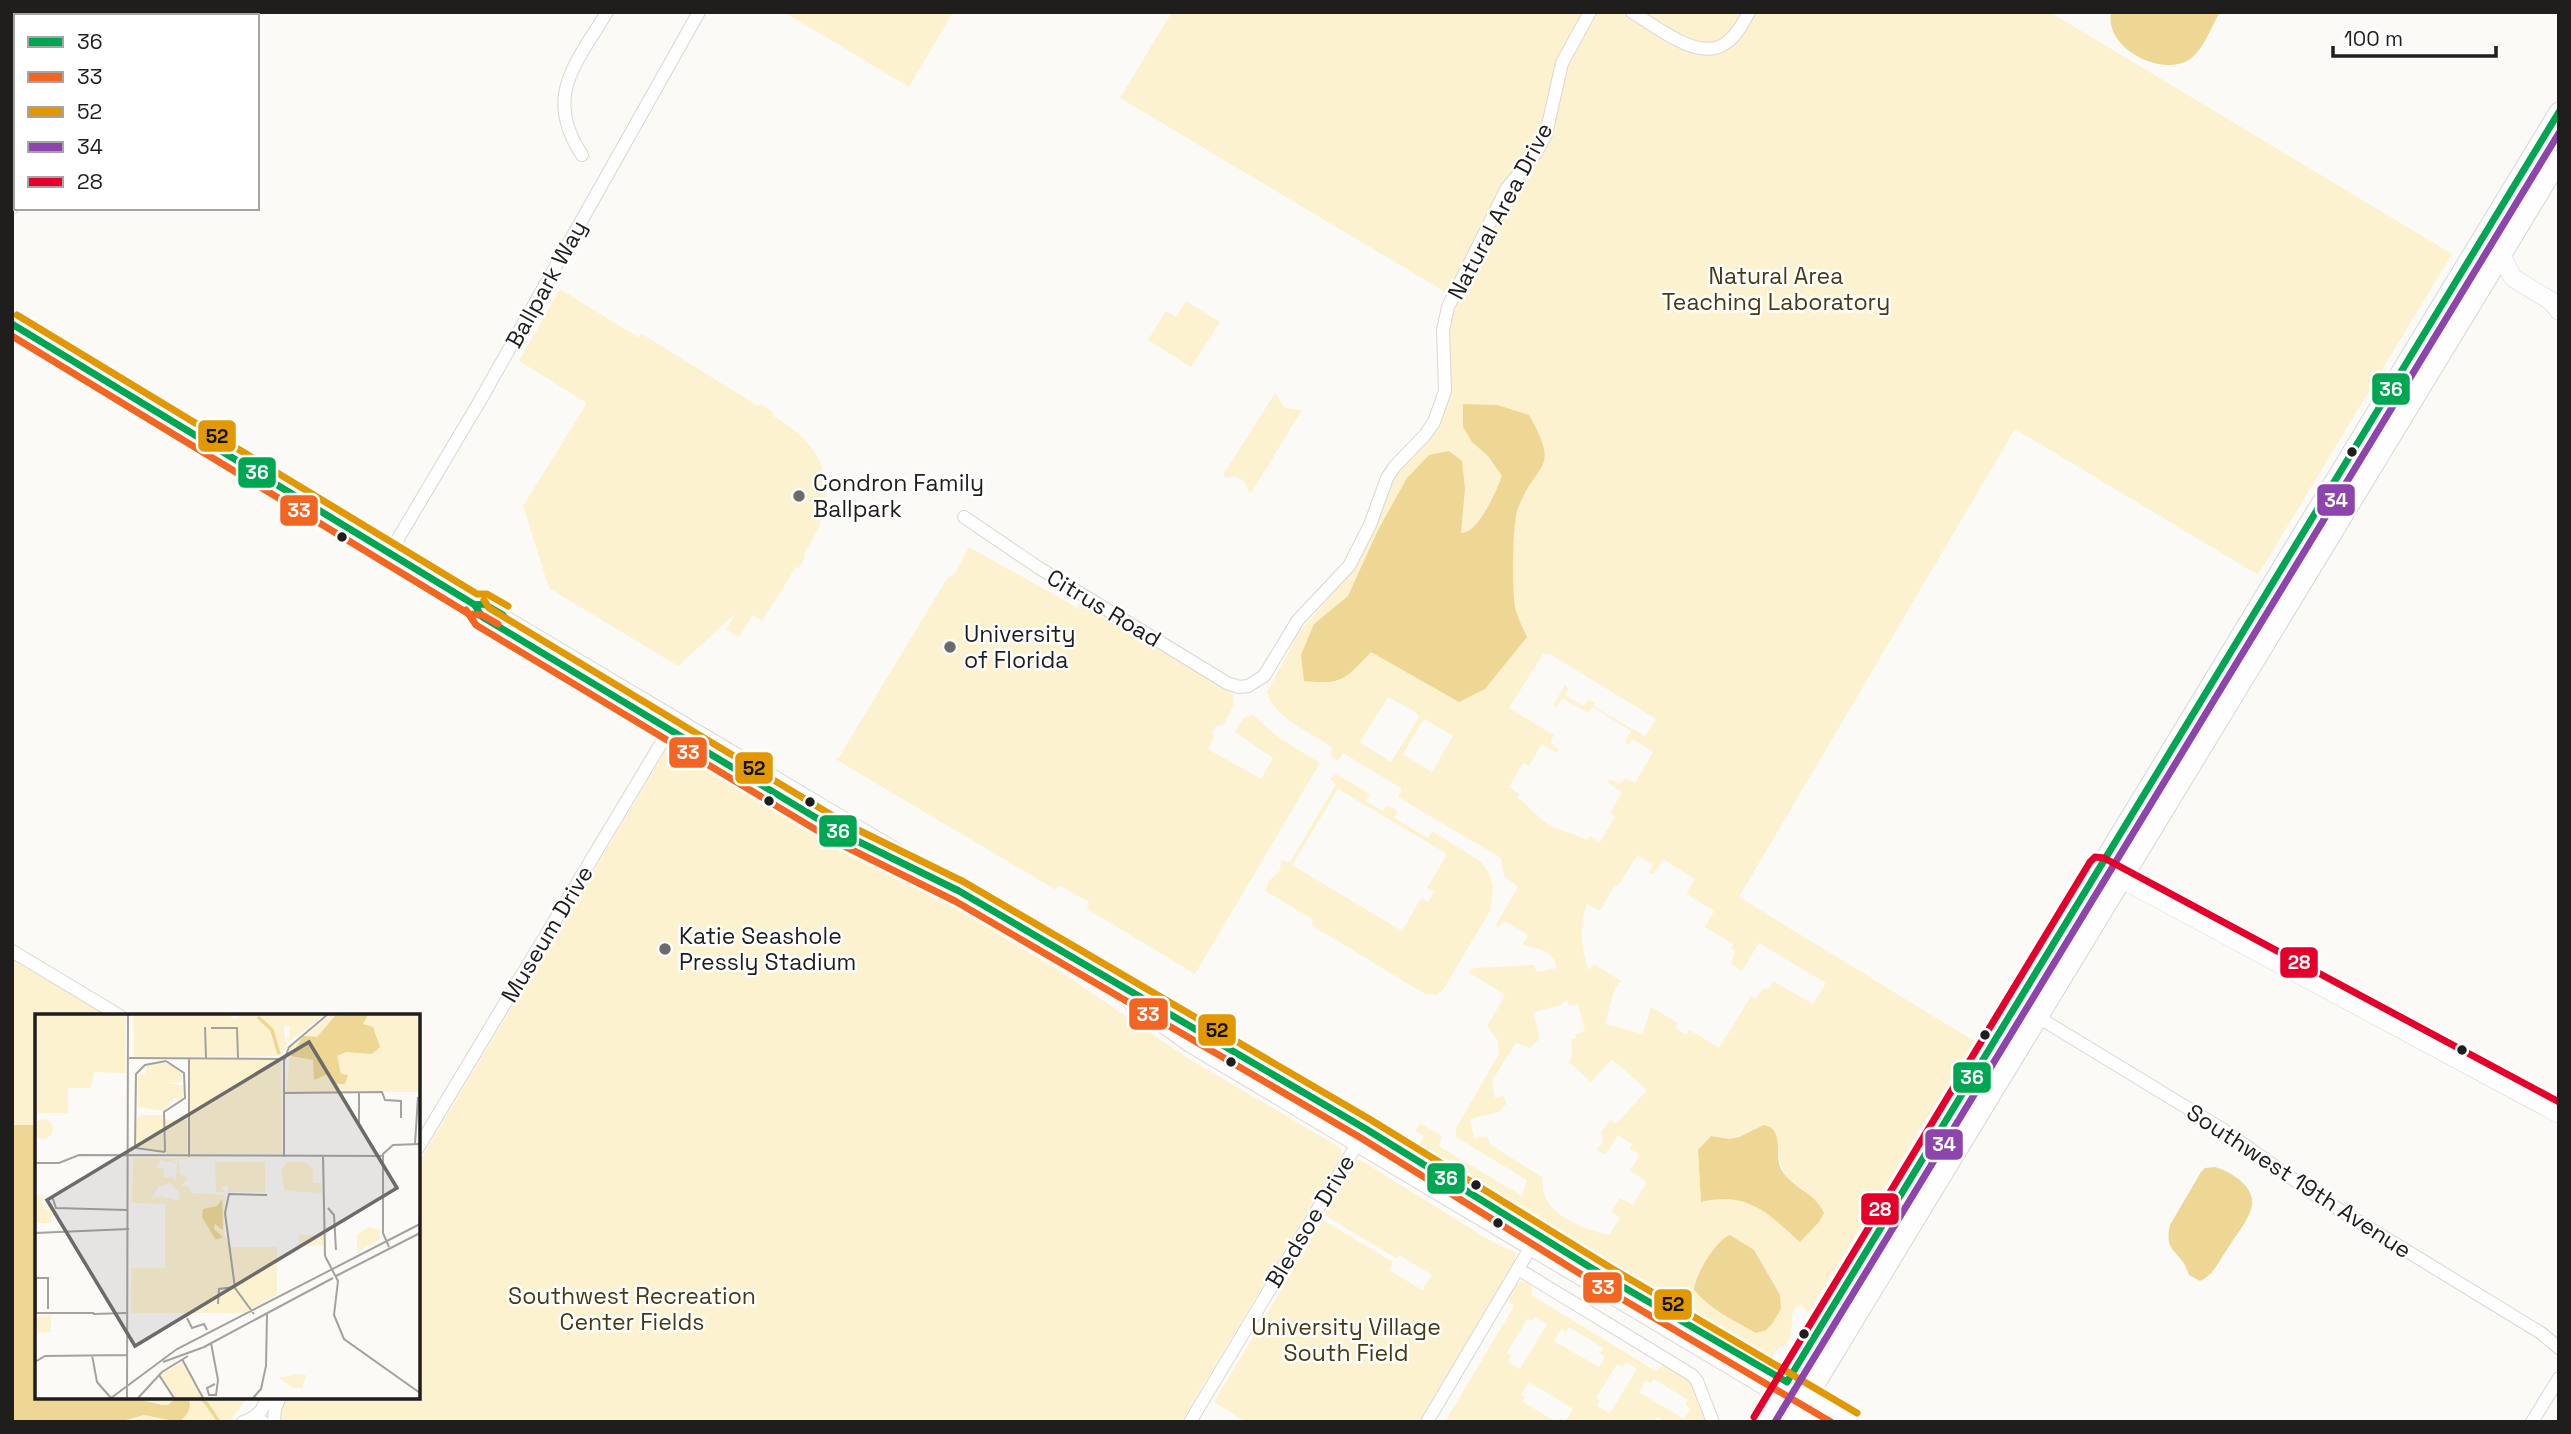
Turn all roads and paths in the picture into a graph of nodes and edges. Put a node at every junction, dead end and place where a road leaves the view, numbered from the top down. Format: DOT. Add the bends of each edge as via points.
graph roads {
  1 [pos="607,12"];
  2 [pos="699,12"];
  3 [pos="1590,12"];
  4 [pos="1632,12"];
  5 [pos="1749,12"];
  6 [pos="2559,112"];
  7 [pos="582,155"];
  8 [pos="2533,155"];
  9 [pos="2559,160"];
  10 [pos="2472,254"];
  11 [pos="2501,254"];
  12 [pos="2489,274"];
  13 [pos="2557,310"];
  14 [pos="12,324"];
  15 [pos="2424,382"];
  16 [pos="964,517"];
  17 [pos="389,554"];
  18 [pos="2243,632"];
  19 [pos="1248,686"];
  20 [pos="2219,719"];
  21 [pos="673,724"];
  22 [pos="2099,867"];
  23 [pos="2121,878"];
  24 [pos="2063,928"];
  25 [pos="12,951"];
  26 [pos="1060,951"];
  27 [pos="117,1014"];
  28 [pos="2038,1017"];
  29 [pos="2559,1114"];
  30 [pos="1366,1129"];
  31 [pos="1356,1144"];
  32 [pos="420,1145"];
  33 [pos="1538,1236"];
  34 [pos="1530,1250"];
  35 [pos="1518,1269"];
  36 [pos="2559,1348"];
  37 [pos="2559,1378"];
  38 [pos="1782,1390"];
  39 [pos="267,1399"];
  40 [pos="279,1399"];
  41 [pos="1800,1409"];
  42 [pos="253,1421"];
  43 [pos="274,1422"];
  44 [pos="1190,1422"];
  45 [pos="1427,1422"];
  46 [pos="1713,1422"];
  47 [pos="1763,1422"];
  48 [pos="1820,1422"];
  49 [pos="1852,1422"];
  50 [pos="2532,1422"];
  1 -- 7 [label="street" via="570,75 564,96 566,127"];
  2 -- 17 [label="street, Ballpark Way"];
  3 -- 19 [label="street, Natural Area Drive" via="1562,63 1545,138 1507,188 1447,311 1443,330 1446,387 1434,422 1387,478 1368,531 1349,566 1298,620 1264,676"];
  4 -- 5 [label="street" via="1705,50 1726,44"];
  6 -- 8 [label="main road"];
  8 -- 10 [label="main road"];
  8 -- 12 [label="main road" via="2526,188 2488,253"];
  9 -- 11 [label="main road"];
  10 -- 15 [label="main road" via="2467,287 2424,361"];
  10 -- 18 [label="main road"];
  11 -- 12 [label="main road"];
  11 -- 13 [label="main road" via="2510,275 2551,301"];
  12 -- 13 [label="main road" via="2546,309"];
  12 -- 15 [label="main road"];
  14 -- 17 [label="street"];
  15 -- 20 [label="main road"];
  16 -- 19 [label="street, Citrus Road" via="1227,683"];
  17 -- 21 [label="street" via="475,605 478,614"];
  18 -- 20 [label="main road" via="2242,649 2214,703"];
  18 -- 22 [label="main road"];
  20 -- 23 [label="main road"];
  21 -- 26 [label="street" via="852,839 959,891"];
  21 -- 32 [label="street, Museum Drive"];
  22 -- 23 [label="main road"];
  22 -- 24 [label="main road"];
  23 -- 28 [label="main road"];
  23 -- 29 [label="main road"];
  24 -- 28 [label="main road" via="2057,955 2033,999"];
  24 -- 38 [label="main road"];
  25 -- 27 [label="street"];
  26 -- 30 [label="street"];
  26 -- 31 [label="street" via="1188,1045"];
  28 -- 36 [label="street, Southwest 19th Avenue" via="2222,1129 2317,1196"];
  28 -- 41 [label="main road"];
  30 -- 31 [label="street, Bledsoe Drive"];
  30 -- 33 [label="street"];
  31 -- 34 [label="street"];
  31 -- 44 [label="street, Bledsoe Drive"];
  33 -- 34 [label="street"];
  33 -- 38 [label="street"];
  34 -- 35 [label="street"];
  34 -- 38 [label="street"];
  35 -- 45 [label="street"];
  35 -- 46 [label="street" via="1692,1375"];
  37 -- 50 [label="street"];
  38 -- 41 [label="street"];
  38 -- 47 [label="main road"];
  39 -- 42 [label="street"];
  40 -- 43 [label="street"];
  41 -- 48 [label="street"];
  41 -- 49 [label="street"];
}
